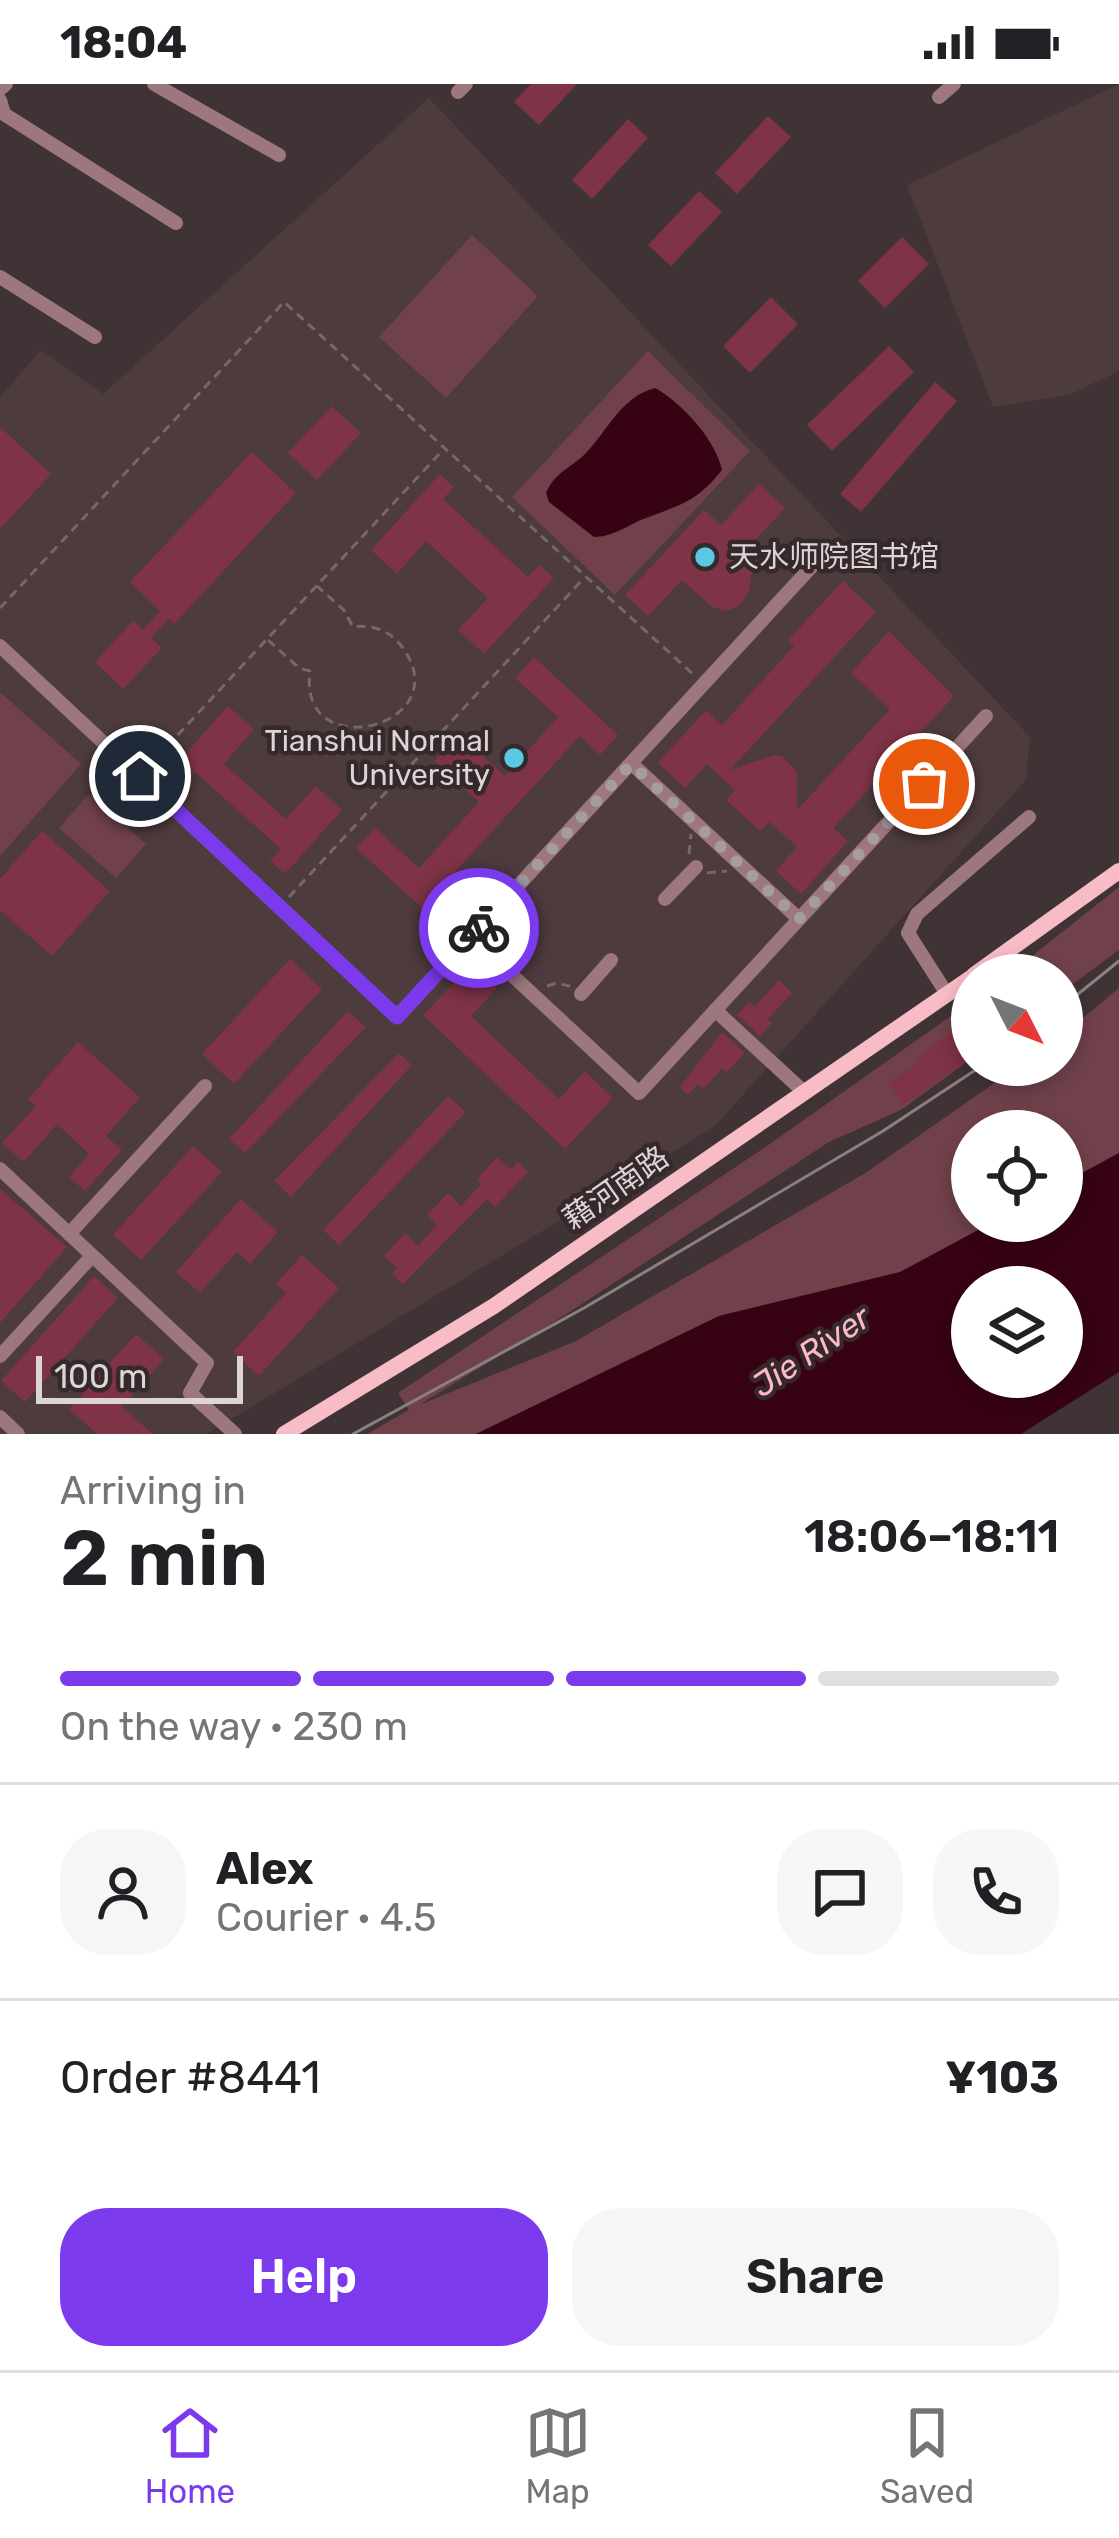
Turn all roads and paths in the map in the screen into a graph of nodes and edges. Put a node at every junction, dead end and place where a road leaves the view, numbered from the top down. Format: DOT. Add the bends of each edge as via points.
graph roads {
  1 [pos="154,84"];
  2 [pos="955,84"];
  3 [pos="938,97"];
  4 [pos="0,100"];
  5 [pos="279,155"];
  6 [pos="176,223"];
  7 [pos="0,277"];
  8 [pos="95,337"];
  9 [pos="445,448"];
  10 [pos="824,553"];
  11 [pos="585,576"];
  12 [pos="316,586"];
  13 [pos="0,608"];
  14 [pos="267,639"];
  15 [pos="0,646"];
  16 [pos="704,684"];
  17 [pos="986,716"];
  18 [pos="631,764"];
  19 [pos="140,776"];
  20 [pos="1029,817"];
  21 [pos="696,867"];
  22 [pos="1119,871"];
  23 [pos="665,899"];
  24 [pos="280,907"];
  25 [pos="799,919"];
  26 [pos="471,937"];
  27 [pos="1004,954"];
  28 [pos="611,960"];
  29 [pos="951,991"];
  30 [pos="581,994"];
  31 [pos="947,994"];
  32 [pos="715,1010"];
  33 [pos="205,1086"];
  34 [pos="804,1092"];
  35 [pos="0,1169"];
  36 [pos="69,1234"];
  37 [pos="92,1256"];
  38 [pos="0,1355"];
  39 [pos="0,1417"];
  40 [pos="18,1434"];
  41 [pos="235,1434"];
  42 [pos="284,1434"];
  1 -- 5 [label="street"];
  2 -- 3 [label="street"];
  4 -- 6 [label="street" via="4,114"];
  7 -- 8 [label="street"];
  9 -- 11 [label="path"];
  9 -- 12 [label="path"];
  9 -- 13 [label="path" via="284,302"];
  10 -- 16 [label="street"];
  11 -- 16 [label="path"];
  11 -- 24 [label="path"];
  12 -- 14 [label="path"];
  12 -- 14 [label="path" via="353,627 380,628 409,656 410,696 399,713 362,730 342,726 313,699 310,670"];
  14 -- 19 [label="path"];
  15 -- 19 [label="street"];
  16 -- 18 [label="street"];
  17 -- 25 [label="street"];
  18 -- 25 [label="street"];
  18 -- 26 [label="street"];
  19 -- 24 [label="street"];
  20 -- 31 [label="street" via="917,914 908,933"];
  21 -- 23 [label="street"];
  22 -- 27 [label="main road, 藉河南路"];
  24 -- 26 [label="street" via="397,1017"];
  25 -- 32 [label="street"];
  26 -- 32 [label="street" via="639,1093"];
  28 -- 30 [label="street"];
  29 -- 31 [label="main road, 藉河南路"];
  31 -- 34 [label="main road, 藉河南路"];
  32 -- 34 [label="street"];
  33 -- 36 [label="street"];
  34 -- 42 [label="main road, 藉河南路" via="494,1306"];
  35 -- 36 [label="street"];
  36 -- 37 [label="street"];
  37 -- 38 [label="street"];
  37 -- 41 [label="street" via="206,1363 190,1393"];
  39 -- 40 [label="street"];
}
